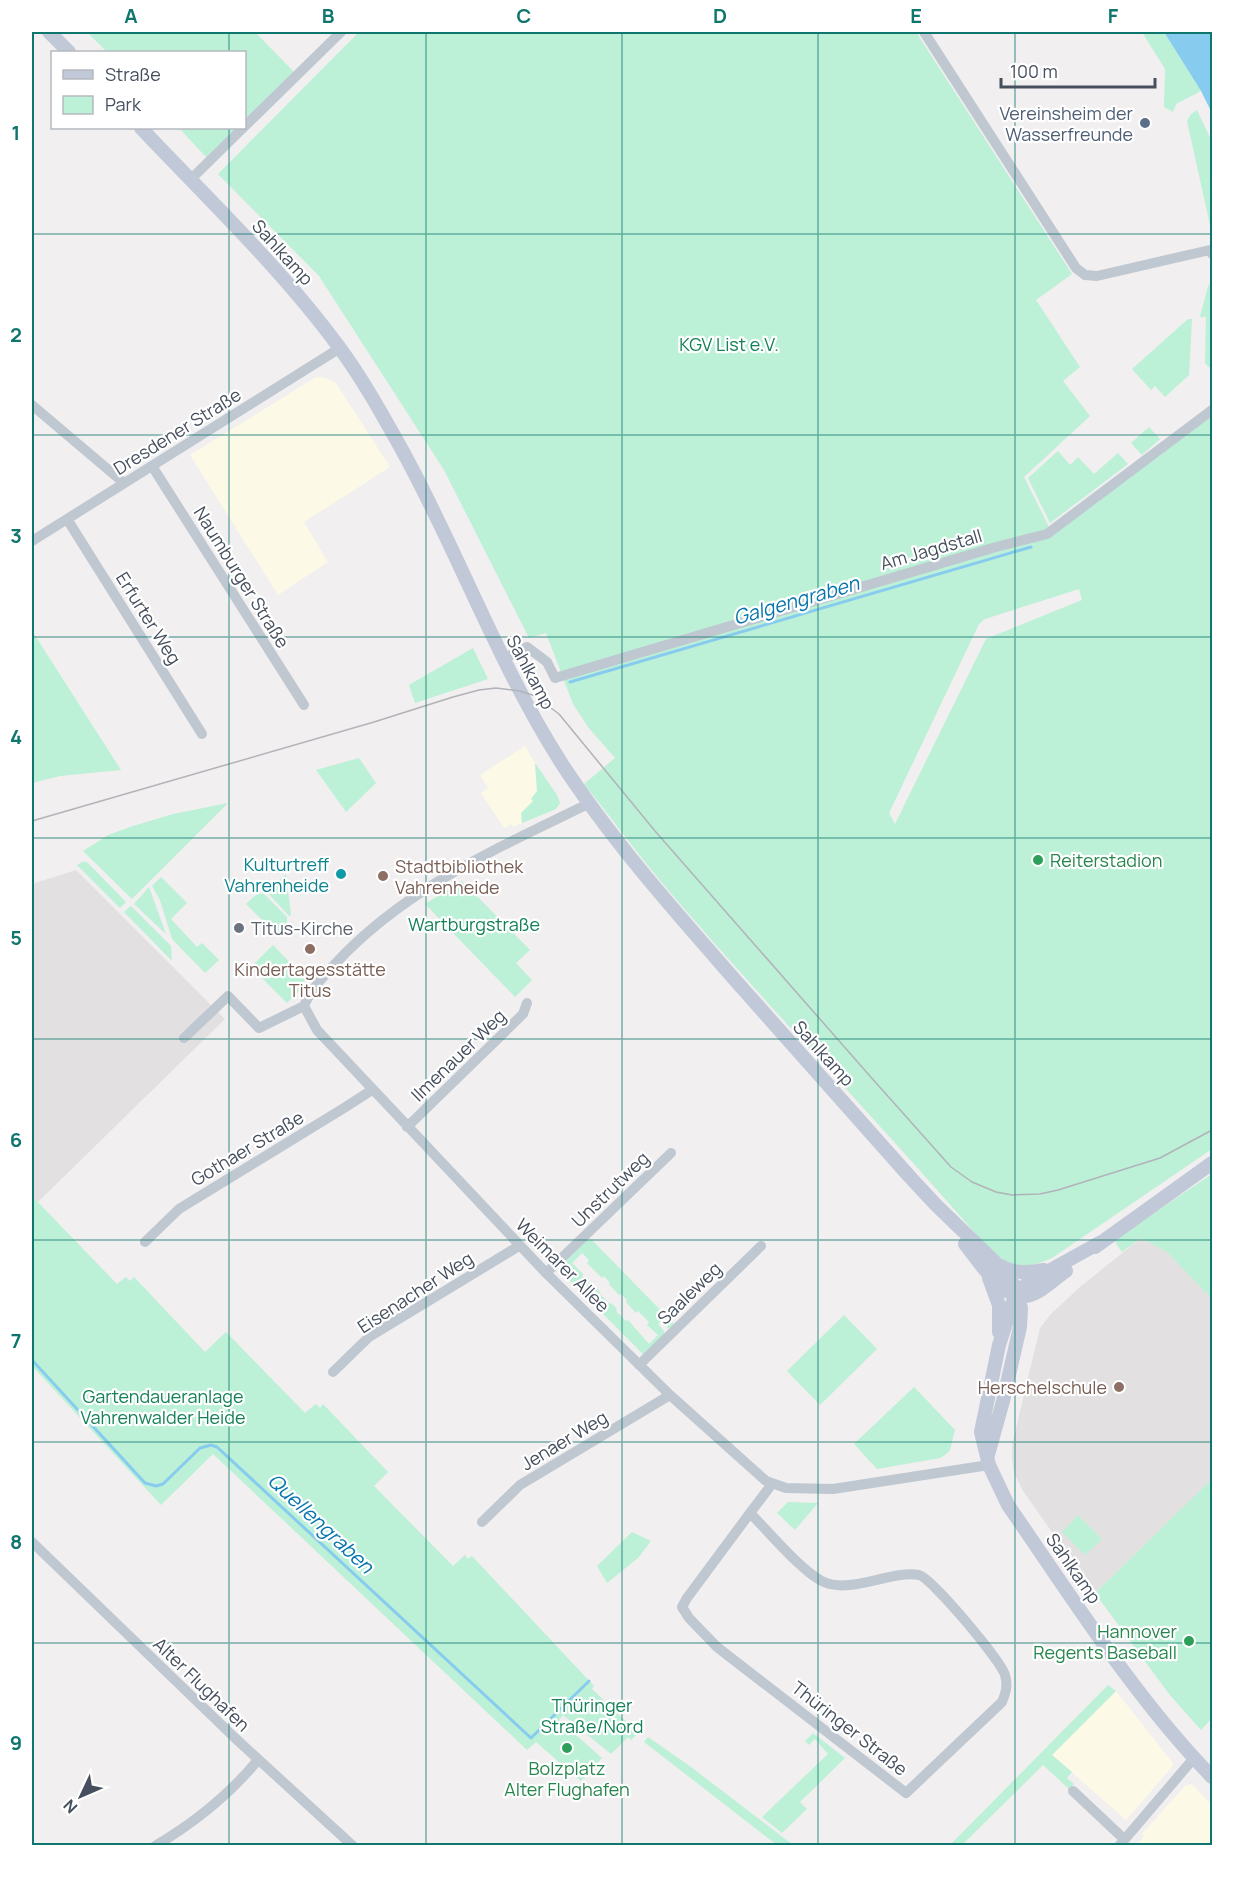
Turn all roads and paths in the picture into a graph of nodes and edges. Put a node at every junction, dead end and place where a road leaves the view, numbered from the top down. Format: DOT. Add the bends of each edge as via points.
graph roads {
  1 [pos="49,32"];
  2 [pos="341,32"];
  3 [pos="924,32"];
  4 [pos="68,51"];
  5 [pos="246,125"];
  6 [pos="142,129"];
  7 [pos="242,129"];
  8 [pos="190,180"];
  9 [pos="1211,252"];
  10 [pos="340,348"];
  11 [pos="32,405"];
  12 [pos="1212,410"];
  13 [pos="152,466"];
  14 [pos="124,483"];
  15 [pos="67,519"];
  16 [pos="32,541"];
  17 [pos="503,659"];
  18 [pos="304,705"];
  19 [pos="202,734"];
  20 [pos="590,804"];
  21 [pos="527,1003"];
  22 [pos="304,1006"];
  23 [pos="184,1038"];
  24 [pos="372,1089"];
  25 [pos="407,1127"];
  26 [pos="671,1153"];
  27 [pos="1212,1163"];
  28 [pos="145,1242"];
  29 [pos="1101,1242"];
  30 [pos="519,1246"];
  31 [pos="761,1246"];
  32 [pos="989,1265"];
  33 [pos="1055,1268"];
  34 [pos="546,1273"];
  35 [pos="1041,1290"];
  36 [pos="1017,1296"];
  37 [pos="1020,1327"];
  38 [pos="999,1345"];
  39 [pos="639,1365"];
  40 [pos="333,1372"];
  41 [pos="670,1395"];
  42 [pos="988,1460"];
  43 [pos="772,1484"];
  44 [pos="750,1513"];
  45 [pos="482,1522"];
  46 [pos="32,1542"];
  47 [pos="1194,1758"];
  48 [pos="258,1760"];
  49 [pos="1212,1777"];
  50 [pos="1073,1791"];
  51 [pos="1122,1842"];
  52 [pos="155,1845"];
  53 [pos="353,1845"];
  1 -- 4 [label="street"];
  2 -- 5 [label="street"];
  3 -- 9 [label="street" via="1076,268 1085,275 1097,276"];
  6 -- 8 [label="street, Sahlkamp"];
  7 -- 8 [label="street"];
  8 -- 10 [label="street, Sahlkamp" via="276,270"];
  10 -- 13 [label="street, Dresdener Straße"];
  10 -- 17 [label="street, Sahlkamp" via="428,498"];
  11 -- 14 [label="street"];
  12 -- 17 [label="street, Am Jagdstall" via="1047,534 555,678 547,662 527,647"];
  13 -- 14 [label="street, Dresdener Straße"];
  13 -- 18 [label="street, Naumburger Straße"];
  14 -- 15 [label="street, Dresdener Straße"];
  15 -- 16 [label="street, Dresdener Straße"];
  15 -- 19 [label="street, Erfurter Weg"];
  17 -- 20 [label="street, Sahlkamp" via="537,722"];
  20 -- 22 [label="street" via="442,879 395,911 356,942 308,996"];
  20 -- 32 [label="street, Sahlkamp" via="676,913"];
  21 -- 25 [label="street, Ilmenauer Weg" via="523,1014"];
  22 -- 23 [label="street" via="259,1028 228,996"];
  22 -- 24 [label="street, Weimarer Allee" via="317,1030"];
  24 -- 25 [label="street, Weimarer Allee"];
  24 -- 28 [label="street, Gothaer Straße" via="179,1209"];
  25 -- 30 [label="street, Weimarer Allee"];
  26 -- 34 [label="street, Unstrutweg"];
  27 -- 29 [label="street"];
  29 -- 33 [label="street"];
  29 -- 35 [label="street"];
  30 -- 34 [label="street, Weimarer Allee"];
  30 -- 40 [label="street, Eisenacher Weg" via="369,1337"];
  31 -- 39 [label="street, Saaleweg"];
  32 -- 33 [label="street" via="1020,1272"];
  32 -- 36 [label="street, Sahlkamp" via="1002,1288"];
  32 -- 38 [label="street, Sahlkamp" via="999,1305"];
  33 -- 36 [label="street" via="1025,1285"];
  34 -- 39 [label="street, Weimarer Allee"];
  35 -- 36 [label="street"];
  35 -- 37 [label="street"];
  36 -- 37 [label="street"];
  36 -- 38 [label="street, Sahlkamp"];
  37 -- 42 [label="street"];
  38 -- 42 [label="street, Sahlkamp" via="981,1424 981,1440"];
  39 -- 41 [label="street, Weimarer Allee"];
  41 -- 43 [label="street, Weimarer Allee"];
  41 -- 45 [label="street, Jenaer Weg" via="520,1485"];
  42 -- 43 [label="street, Weimarer Allee" via="833,1489"];
  42 -- 47 [label="street, Sahlkamp" via="1008,1504 1131,1679"];
  43 -- 44 [label="street, Thüringer Straße"];
  44 -- 44 [label="street, Thüringer Straße" via="682,1607 717,1647 906,1793 1002,1702 1008,1689 1000,1664 923,1576 910,1574 844,1585 826,1583 813,1576"];
  46 -- 48 [label="street, Alter Flughafen"];
  47 -- 49 [label="street, Sahlkamp"];
  47 -- 51 [label="street"];
  48 -- 52 [label="street" via="226,1795 186,1827"];
  48 -- 53 [label="street, Alter Flughafen"];
  50 -- 51 [label="street"];
}
